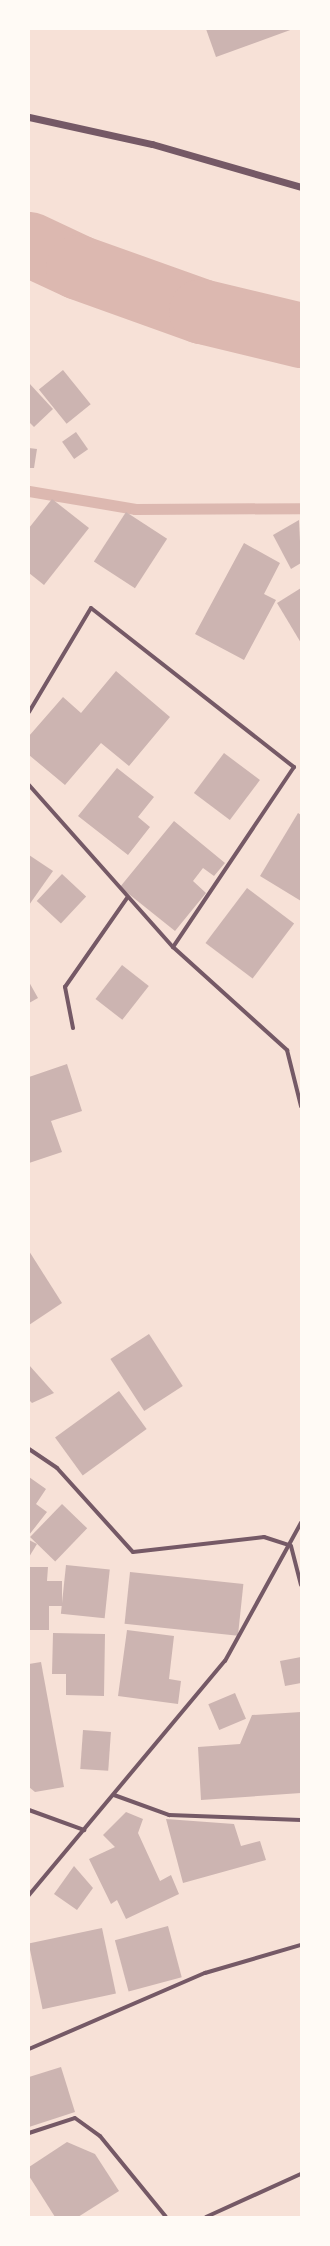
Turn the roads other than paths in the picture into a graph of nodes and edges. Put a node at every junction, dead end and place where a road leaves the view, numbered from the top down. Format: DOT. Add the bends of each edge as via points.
graph roads {
  1 [pos="29,117"];
  2 [pos="301,187"];
  3 [pos="29,712"];
  4 [pos="29,785"];
  5 [pos="127,898"];
  6 [pos="173,947"];
  7 [pos="73,1028"];
  8 [pos="301,1106"];
  9 [pos="29,1449"];
  10 [pos="301,1523"];
  11 [pos="291,1546"];
  12 [pos="301,1585"];
  13 [pos="114,1795"];
  14 [pos="29,1810"];
  15 [pos="301,1820"];
  16 [pos="84,1830"];
  17 [pos="29,1895"];
  18 [pos="301,1945"];
  19 [pos="29,2049"];
  20 [pos="29,2133"];
  21 [pos="301,2174"];
  22 [pos="166,2217"];
  23 [pos="206,2217"];
  1 -- 2 [label="street" via="152,144"];
  3 -- 6 [label="street" via="91,608 294,767"];
  4 -- 5 [label="street"];
  5 -- 6 [label="street"];
  5 -- 7 [label="street" via="65,987"];
  6 -- 8 [label="street" via="287,1050"];
  9 -- 11 [label="street" via="57,1468 132,1552 264,1537"];
  10 -- 11 [label="street"];
  11 -- 12 [label="street"];
  11 -- 13 [label="street" via="225,1661 138,1761"];
  13 -- 15 [label="street" via="169,1815"];
  13 -- 16 [label="street"];
  14 -- 16 [label="street"];
  16 -- 17 [label="street"];
  18 -- 19 [label="street" via="204,1973"];
  20 -- 22 [label="street" via="75,2118 100,2136"];
  21 -- 23 [label="street"];
}
